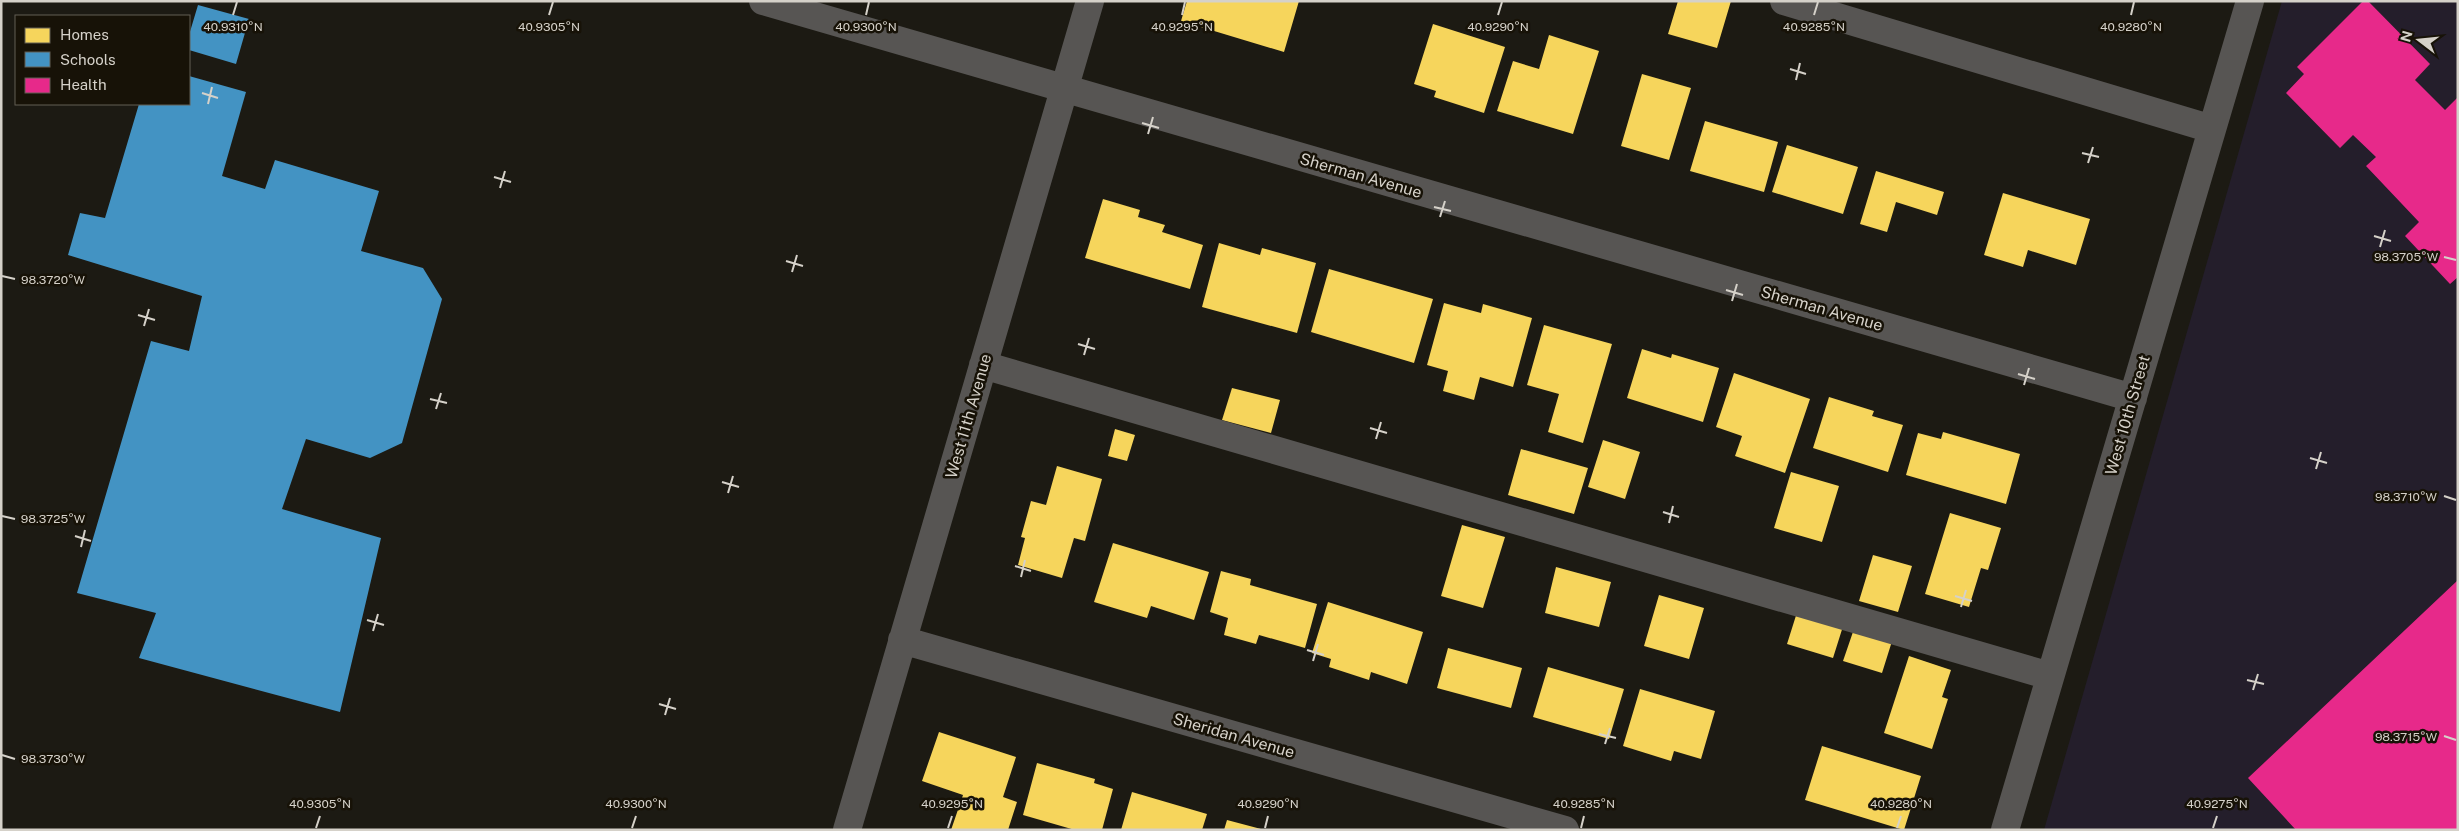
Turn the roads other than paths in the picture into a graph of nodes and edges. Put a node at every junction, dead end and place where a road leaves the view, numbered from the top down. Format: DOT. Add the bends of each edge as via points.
graph roads {
  1 [pos="763,1"];
  2 [pos="1090,1"];
  3 [pos="1784,1"];
  4 [pos="2250,1"];
  5 [pos="1064,88"];
  6 [pos="2212,129"];
  7 [pos="983,365"];
  8 [pos="2132,398"];
  9 [pos="902,640"];
  10 [pos="2050,676"];
  11 [pos="847,830"];
  12 [pos="1565,830"];
  13 [pos="2005,830"];
  1 -- 5 [label="street, Sherman Avenue"];
  2 -- 5 [label="street, West 11th Avenue"];
  3 -- 6 [label="street"];
  4 -- 6 [label="street, West 10th Street"];
  5 -- 7 [label="street, West 11th Avenue"];
  5 -- 8 [label="street, Sherman Avenue"];
  6 -- 8 [label="street, West 10th Street"];
  7 -- 9 [label="street, West 11th Avenue"];
  7 -- 10 [label="street"];
  8 -- 10 [label="street, West 10th Street"];
  9 -- 11 [label="street, West 11th Avenue"];
  9 -- 12 [label="street, Sheridan Avenue"];
  10 -- 13 [label="street, West 10th Street"];
}
